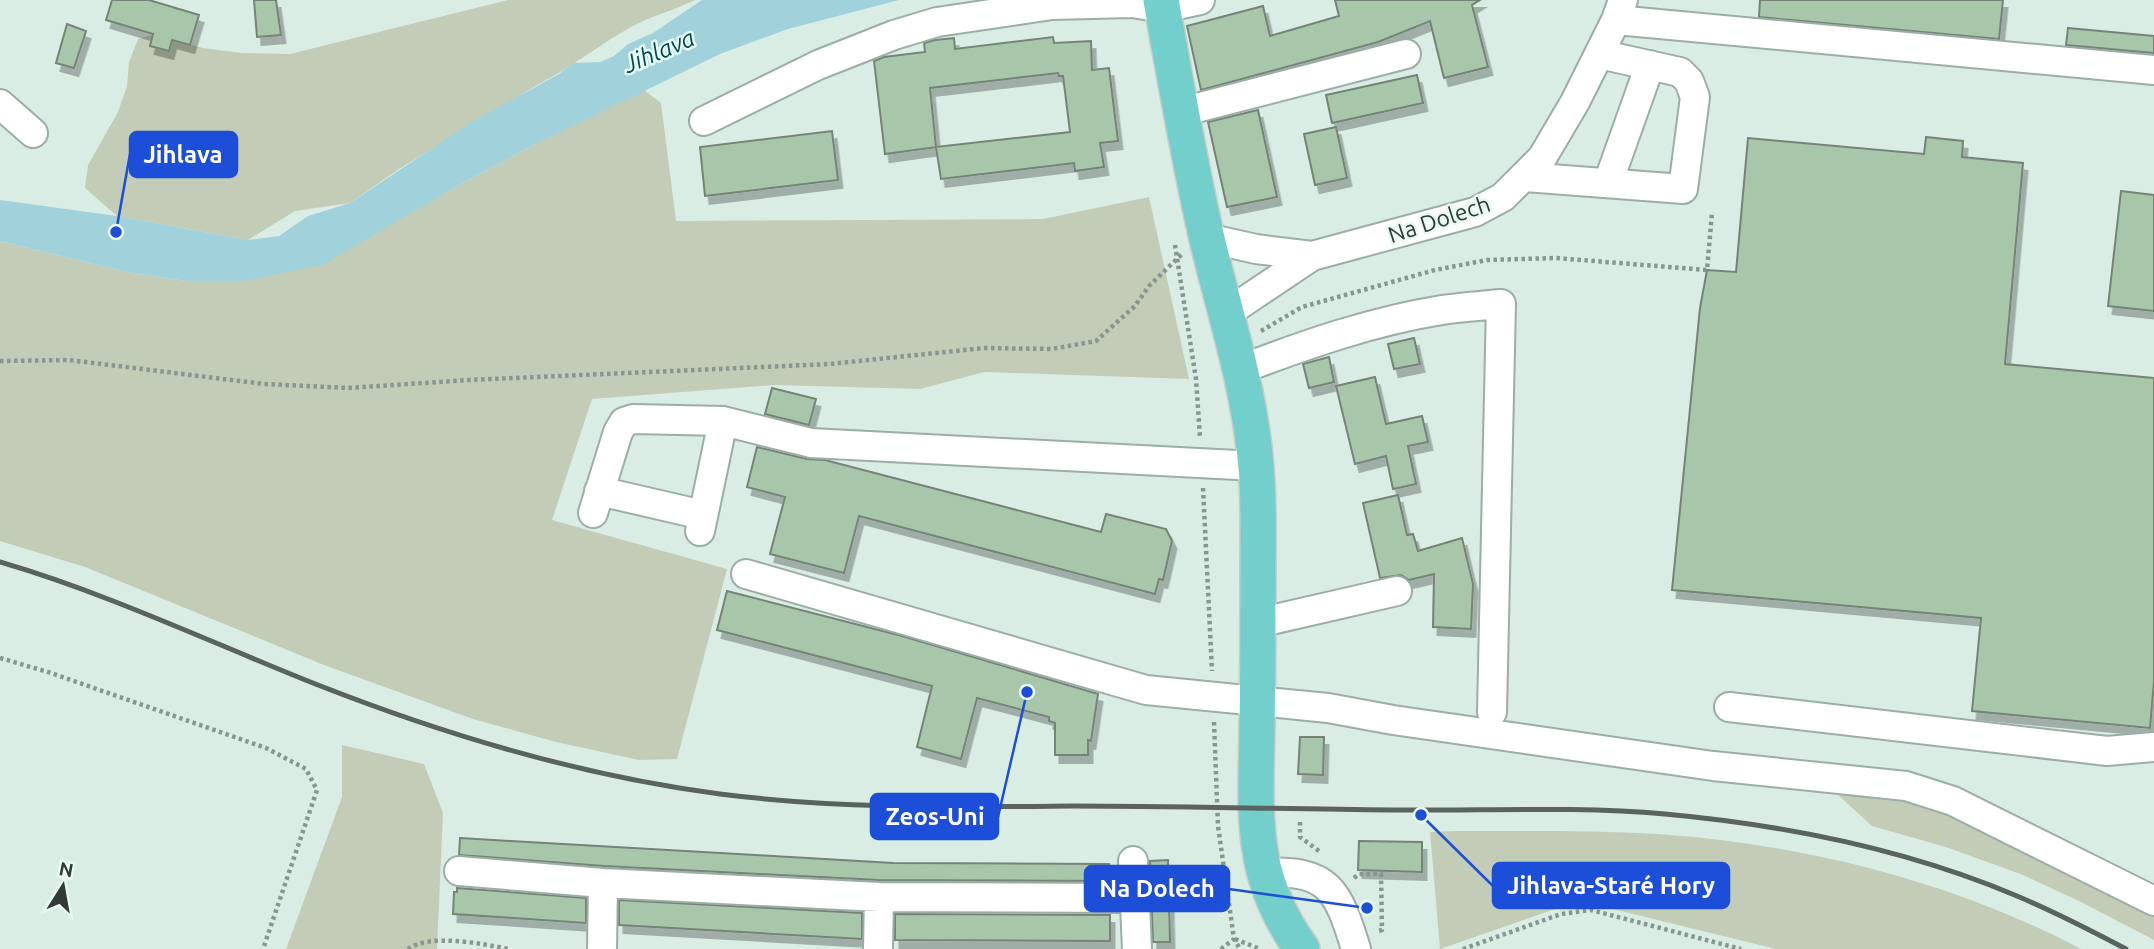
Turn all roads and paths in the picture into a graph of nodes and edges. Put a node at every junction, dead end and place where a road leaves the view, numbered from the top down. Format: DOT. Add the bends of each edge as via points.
graph roads {
  1 [pos="1200,0"];
  2 [pos="1162,4"];
  3 [pos="1620,10"];
  4 [pos="1406,54"];
  5 [pos="1599,54"];
  6 [pos="1650,65"];
  7 [pos="2154,70"];
  8 [pos="0,104"];
  9 [pos="1181,112"];
  10 [pos="704,121"];
  11 [pos="33,133"];
  12 [pos="1524,177"];
  13 [pos="1608,183"];
  14 [pos="1207,238"];
  15 [pos="1312,256"];
  16 [pos="1227,313"];
  17 [pos="0,361"];
  18 [pos="1239,369"];
  19 [pos="723,421"];
  20 [pos="1202,462"];
  21 [pos="1256,466"];
  22 [pos="746,574"];
  23 [pos="1397,591"];
  24 [pos="1258,623"];
  25 [pos="0,658"];
  26 [pos="1213,695"];
  27 [pos="1257,699"];
  28 [pos="1729,707"];
  29 [pos="1492,712"];
  30 [pos="2154,747"];
  31 [pos="1133,861"];
  32 [pos="459,871"];
  33 [pos="1263,873"];
  34 [pos="1354,878"];
  35 [pos="603,883"];
  36 [pos="879,897"];
  37 [pos="1134,898"];
  38 [pos="2154,901"];
  39 [pos="1234,939"];
  40 [pos="1364,940"];
  41 [pos="1137,948"];
  42 [pos="263,949"];
  43 [pos="408,949"];
  44 [pos="509,949"];
  45 [pos="602,949"];
  46 [pos="878,949"];
  47 [pos="1221,949"];
  48 [pos="1240,949"];
  49 [pos="1260,949"];
  50 [pos="1302,949"];
  51 [pos="1462,949"];
  52 [pos="1741,949"];
  1 -- 2 [label="street"];
  2 -- 9 [label="main road"];
  2 -- 10 [label="street" via="1052,5 937,22 818,65"];
  3 -- 5 [label="street, Na Dolech"];
  3 -- 7 [label="street"];
  4 -- 9 [label="street"];
  5 -- 6 [label="street"];
  5 -- 12 [label="street, Na Dolech" via="1542,158"];
  6 -- 13 [label="street"];
  6 -- 13 [label="street" via="1680,72 1695,97 1683,189"];
  8 -- 11 [label="street"];
  9 -- 14 [label="main road"];
  12 -- 13 [label="street"];
  12 -- 15 [label="street, Na Dolech" via="1503,197 1475,212"];
  14 -- 15 [label="street, Na Dolech"];
  14 -- 16 [label="main road"];
  15 -- 16 [label="street, Na Dolech"];
  16 -- 18 [label="main road"];
  17 -- 20 [label="path" via="69,360 264,384 348,388 831,364 984,348 1052,349 1096,341 1135,306 1177,257 1196,379"];
  18 -- 21 [label="main road"];
  18 -- 29 [label="street" via="1371,327 1441,310 1502,304"];
  19 -- 19 [label="street" via="701,523 596,502 624,422"];
  19 -- 20 [label="street" via="811,443"];
  20 -- 21 [label="street"];
  20 -- 26 [label="path"];
  21 -- 24 [label="main road"];
  22 -- 26 [label="street" via="1146,690"];
  23 -- 24 [label="street"];
  24 -- 27 [label="main road"];
  25 -- 42 [label="path" via="266,748 306,769 317,790"];
  26 -- 27 [label="street"];
  26 -- 39 [label="path" via="1218,826"];
  27 -- 33 [label="main road" via="1256,823"];
  27 -- 38 [label="street" via="1713,766 1906,786 1953,801"];
  28 -- 30 [label="street" via="2107,751"];
  31 -- 37 [label="street"];
  32 -- 35 [label="street"];
  33 -- 40 [label="street" via="1302,874 1331,891"];
  33 -- 50 [label="main road" via="1278,911"];
  34 -- 40 [label="path" via="1381,874 1382,930"];
  35 -- 36 [label="street"];
  35 -- 45 [label="street"];
  36 -- 37 [label="street"];
  36 -- 46 [label="street"];
  37 -- 41 [label="street"];
  39 -- 47 [label="path"];
  39 -- 48 [label="path"];
  39 -- 49 [label="path"];
  43 -- 44 [label="path" via="414,944 459,940"];
  51 -- 52 [label="path" via="1560,914 1591,910"];
}
